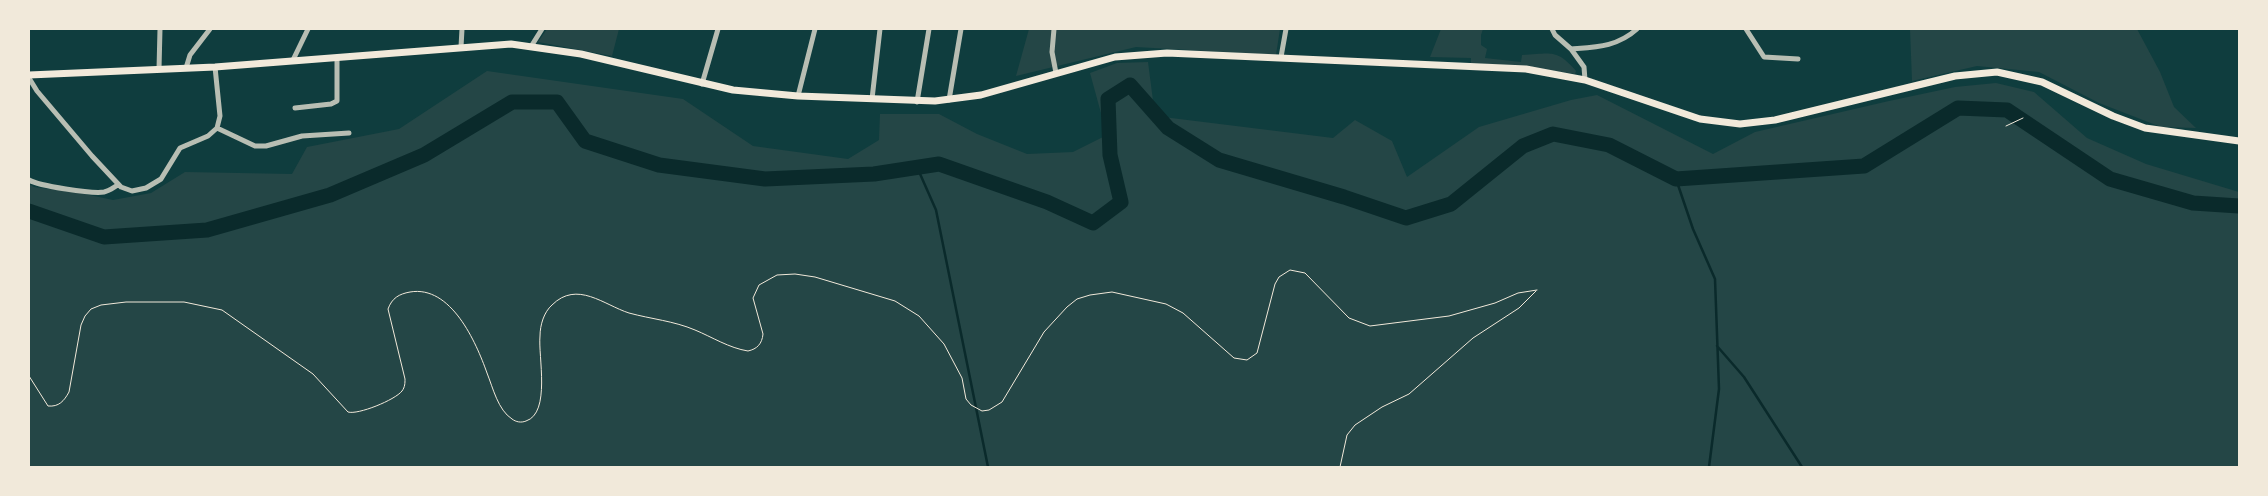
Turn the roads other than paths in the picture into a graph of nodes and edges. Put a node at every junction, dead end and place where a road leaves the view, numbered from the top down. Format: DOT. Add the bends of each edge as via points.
graph roads {
  1 [pos="160,29"];
  2 [pos="210,29"];
  3 [pos="308,29"];
  4 [pos="462,29"];
  5 [pos="542,29"];
  6 [pos="718,29"];
  7 [pos="815,29"];
  8 [pos="880,29"];
  9 [pos="929,29"];
  10 [pos="961,29"];
  11 [pos="1054,29"];
  12 [pos="1286,29"];
  13 [pos="1552,29"];
  14 [pos="1637,29"];
  15 [pos="1746,29"];
  16 [pos="532,45"];
  17 [pos="461,46"];
  18 [pos="1570,49"];
  19 [pos="337,57"];
  20 [pos="1281,57"];
  21 [pos="1798,59"];
  22 [pos="293,60"];
  23 [pos="216,67"];
  24 [pos="186,68"];
  25 [pos="159,69"];
  26 [pos="1056,73"];
  27 [pos="29,76"];
  28 [pos="1585,80"];
  29 [pos="702,84"];
  30 [pos="798,96"];
  31 [pos="872,99"];
  32 [pos="949,101"];
  33 [pos="917,102"];
  34 [pos="295,108"];
  35 [pos="217,128"];
  36 [pos="349,133"];
  37 [pos="2239,141"];
  38 [pos="29,180"];
  39 [pos="118,185"];
  1 -- 25 [label="street"];
  2 -- 24 [label="street" via="190,55"];
  3 -- 22 [label="street"];
  4 -- 17 [label="street"];
  5 -- 16 [label="street"];
  6 -- 29 [label="street"];
  7 -- 30 [label="street"];
  8 -- 31 [label="street"];
  9 -- 33 [label="street"];
  10 -- 32 [label="street"];
  11 -- 26 [label="street" via="1052,52"];
  12 -- 20 [label="street"];
  13 -- 18 [label="street" via="1554,35"];
  14 -- 18 [label="street" via="1611,45"];
  15 -- 21 [label="street" via="1764,56"];
  16 -- 17 [label="main road"];
  16 -- 29 [label="main road"];
  17 -- 19 [label="main road"];
  18 -- 28 [label="street" via="1585,70"];
  19 -- 22 [label="main road"];
  19 -- 34 [label="street" via="337,101"];
  20 -- 26 [label="main road" via="1145,54 1114,57"];
  20 -- 28 [label="main road" via="1508,67"];
  22 -- 23 [label="main road"];
  23 -- 24 [label="main road"];
  23 -- 35 [label="street" via="220,116"];
  24 -- 25 [label="main road"];
  25 -- 27 [label="main road"];
  26 -- 32 [label="main road"];
  27 -- 39 [label="street"];
  28 -- 37 [label="main road" via="1700,119 1740,124 1775,120 1955,76 1997,72 2042,82 2145,128"];
  29 -- 30 [label="main road"];
  30 -- 31 [label="main road"];
  31 -- 33 [label="main road"];
  32 -- 33 [label="main road"];
  35 -- 36 [label="street" via="255,146 302,136"];
  35 -- 39 [label="street" via="208,136 180,148 165,174 151,185 129,191"];
  38 -- 39 [label="street" via="93,192 104,192"];
}
